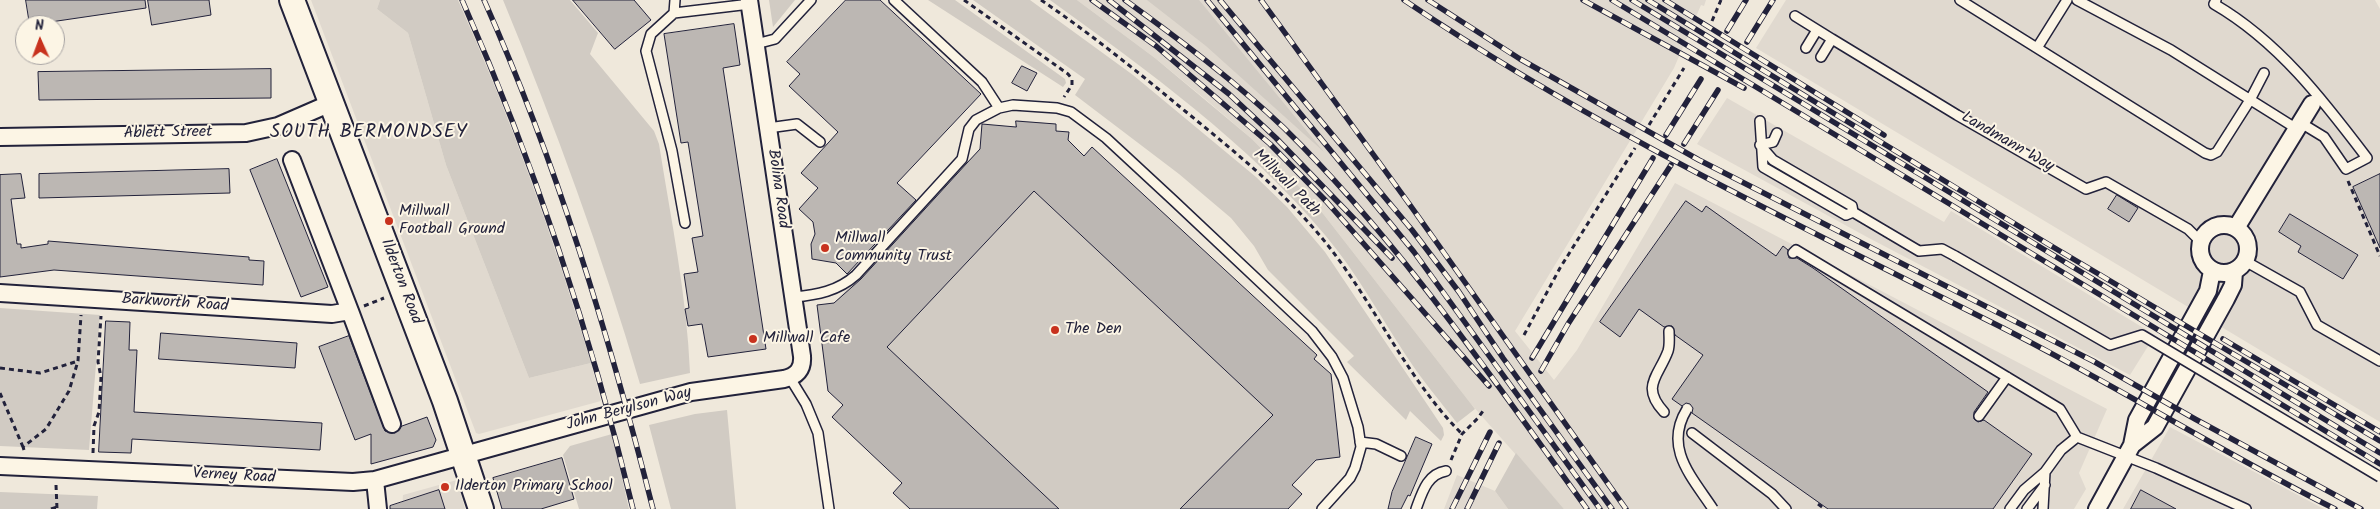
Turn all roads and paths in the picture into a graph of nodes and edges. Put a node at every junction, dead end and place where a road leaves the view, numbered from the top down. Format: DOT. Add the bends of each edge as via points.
graph roads {
  1 [pos="292,0"];
  2 [pos="675,0"];
  3 [pos="811,0"];
  4 [pos="894,0"];
  5 [pos="964,0"];
  6 [pos="1041,0"];
  7 [pos="1721,0"];
  8 [pos="1960,0"];
  9 [pos="2067,0"];
  10 [pos="2077,0"];
  11 [pos="2216,0"];
  12 [pos="750,2"];
  13 [pos="674,13"];
  14 [pos="1795,16"];
  15 [pos="1712,21"];
  16 [pos="1817,30"];
  17 [pos="1832,39"];
  18 [pos="756,44"];
  19 [pos="1806,48"];
  20 [pos="2037,48"];
  21 [pos="1821,57"];
  22 [pos="1684,68"];
  23 [pos="2264,73"];
  24 [pos="2250,100"];
  25 [pos="331,103"];
  26 [pos="2312,104"];
  27 [pos="999,108"];
  28 [pos="1057,108"];
  29 [pos="1760,121"];
  30 [pos="1649,125"];
  31 [pos="2299,126"];
  32 [pos="768,128"];
  33 [pos="1777,133"];
  34 [pos="0,137"];
  35 [pos="820,142"];
  36 [pos="1760,145"];
  37 [pos="1635,148"];
  38 [pos="292,160"];
  39 [pos="2346,178"];
  40 [pos="685,223"];
  41 [pos="2236,228"];
  42 [pos="2200,241"];
  43 [pos="1793,253"];
  44 [pos="2380,256"];
  45 [pos="2240,266"];
  46 [pos="2212,271"];
  47 [pos="403,291"];
  48 [pos="0,293"];
  49 [pos="82,297"];
  50 [pos="794,297"];
  51 [pos="102,298"];
  52 [pos="350,311"];
  53 [pos="1669,331"];
  54 [pos="1524,335"];
  55 [pos="78,361"];
  56 [pos="2380,362"];
  57 [pos="0,368"];
  58 [pos="793,377"];
  59 [pos="2007,377"];
  60 [pos="0,393"];
  61 [pos="1687,409"];
  62 [pos="1483,411"];
  63 [pos="1664,412"];
  64 [pos="1978,416"];
  65 [pos="392,424"];
  66 [pos="1692,433"];
  67 [pos="2077,437"];
  68 [pos="1360,442"];
  69 [pos="23,446"];
  70 [pos="2129,451"];
  71 [pos="465,456"];
  72 [pos="1401,456"];
  73 [pos="0,466"];
  74 [pos="28,468"];
  75 [pos="56,469"];
  76 [pos="92,471"];
  77 [pos="1446,471"];
  78 [pos="2045,472"];
  79 [pos="2380,477"];
  80 [pos="375,480"];
  81 [pos="2045,484"];
  82 [pos="1818,504"];
  83 [pos="57,508"];
  84 [pos="51,509"];
  85 [pos="378,509"];
  86 [pos="481,509"];
  87 [pos="829,509"];
  88 [pos="1322,509"];
  89 [pos="1416,509"];
  90 [pos="1713,509"];
  91 [pos="1786,509"];
  92 [pos="1825,509"];
  93 [pos="2010,509"];
  94 [pos="2027,509"];
  95 [pos="2043,509"];
  96 [pos="2097,509"];
  97 [pos="2246,509"];
  1 -- 25 [label="street, Ilderton Road"];
  2 -- 13 [label="lane"];
  3 -- 18 [label="lane" via="775,39"];
  4 -- 27 [label="lane" via="982,82"];
  5 -- 28 [label="path" via="1068,74 1072,85"];
  6 -- 62 [label="path, Millwall Path" via="1143,76 1280,192 1326,243 1358,287 1410,371 1462,434"];
  7 -- 15 [label="path"];
  8 -- 20 [label="lane"];
  9 -- 20 [label="lane"];
  10 -- 24 [label="lane" via="2171,50"];
  11 -- 31 [label="lane" via="2214,4 2234,15 2268,42 2312,88 2366,158 2346,170 2324,137"];
  12 -- 13 [label="lane"];
  12 -- 18 [label="street, Bolina Road"];
  13 -- 40 [label="lane" via="651,34 646,51 672,151"];
  14 -- 16 [label="lane, Landmann Way"];
  16 -- 17 [label="lane, Landmann Way"];
  16 -- 19 [label="lane"];
  17 -- 21 [label="lane"];
  17 -- 42 [label="lane, Landmann Way" via="2086,189 2106,182 2188,229"];
  18 -- 32 [label="street, Bolina Road"];
  20 -- 24 [label="lane" via="2211,155 2217,152"];
  22 -- 30 [label="path"];
  23 -- 24 [label="lane"];
  24 -- 31 [label="lane"];
  25 -- 34 [label="street, Ablett Street" via="278,126 246,133"];
  25 -- 47 [label="street, Ilderton Road"];
  26 -- 31 [label="street"];
  27 -- 28 [label="lane" via="1013,105"];
  27 -- 50 [label="lane" via="971,125 962,159 856,275 823,293"];
  28 -- 68 [label="lane" via="1071,112 1106,138 1315,335 1343,378"];
  29 -- 36 [label="lane"];
  31 -- 41 [label="street"];
  32 -- 35 [label="lane" via="798,124"];
  32 -- 50 [label="street, Bolina Road"];
  33 -- 36 [label="lane" via="1773,142"];
  36 -- 79 [label="lane, bridge" via="1773,160 1852,206 1853,212 1919,251 1942,249 2110,345 2142,335"];
  37 -- 54 [label="path" via="1560,268"];
  38 -- 52 [label="street"];
  39 -- 44 [label="path"];
  41 -- 42 [label="street" via="2213,227"];
  41 -- 45 [label="street" via="2246,238 2248,246"];
  42 -- 46 [label="street" via="2201,259"];
  43 -- 59 [label="lane" via="1796,250"];
  45 -- 46 [label="street" via="2226,274"];
  45 -- 56 [label="lane" via="2300,292 2316,325"];
  45 -- 70 [label="street" via="2226,299 2155,427"];
  46 -- 70 [label="street" via="2208,291 2137,420"];
  47 -- 52 [label="path"];
  47 -- 71 [label="street, Ilderton Road"];
  48 -- 49 [label="street, Barkworth Road"];
  49 -- 51 [label="street, Barkworth Road"];
  49 -- 55 [label="path"];
  50 -- 58 [label="street, Bolina Road" via="802,361"];
  51 -- 52 [label="street, Barkworth Road" via="322,314"];
  51 -- 76 [label="path" via="99,412 94,426"];
  52 -- 65 [label="street"];
  53 -- 63 [label="lane" via="1668,350 1652,388 1657,405"];
  55 -- 57 [label="path" via="40,373"];
  55 -- 69 [label="path" via="68,391 46,429"];
  58 -- 71 [label="street, John Berylson Way" via="691,392"];
  58 -- 87 [label="lane" via="818,433"];
  59 -- 64 [label="lane"];
  59 -- 67 [label="lane" via="2060,409"];
  60 -- 69 [label="path"];
  61 -- 90 [label="lane, bridge" via="1678,429 1680,454"];
  66 -- 91 [label="lane" via="1772,494"];
  67 -- 70 [label="lane"];
  67 -- 78 [label="lane" via="2061,450"];
  68 -- 72 [label="lane" via="1376,444"];
  68 -- 88 [label="lane" via="1359,457 1350,478"];
  69 -- 74 [label="path"];
  70 -- 96 [label="street"];
  70 -- 97 [label="lane" via="2156,468"];
  71 -- 80 [label="street, Verney Road"];
  71 -- 86 [label="street, Ilderton Road"];
  73 -- 74 [label="street, Verney Road"];
  74 -- 75 [label="street, Verney Road"];
  75 -- 76 [label="street, Verney Road"];
  75 -- 83 [label="path"];
  76 -- 80 [label="street, Verney Road" via="353,482"];
  77 -- 89 [label="lane" via="1429,482"];
  78 -- 81 [label="lane"];
  78 -- 93 [label="lane" via="2024,490"];
  80 -- 85 [label="street"];
  81 -- 94 [label="lane"];
  81 -- 95 [label="lane"];
  82 -- 92 [label="path"];
  83 -- 84 [label="path"];
}
